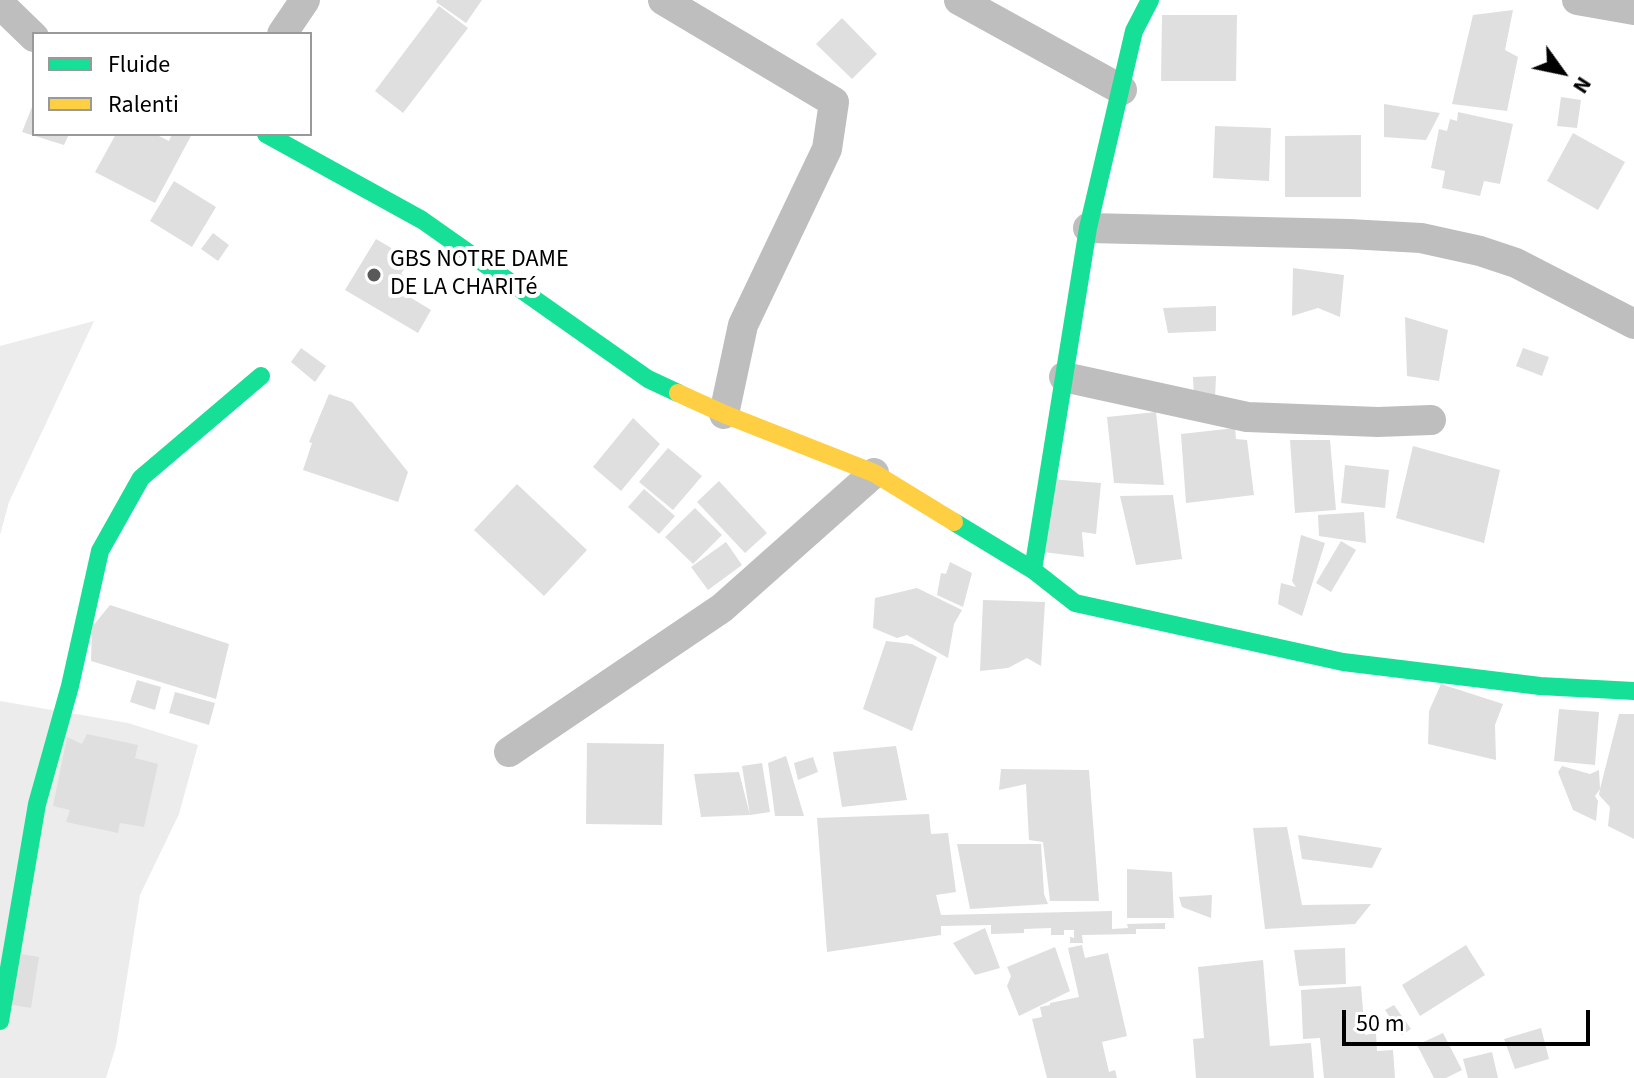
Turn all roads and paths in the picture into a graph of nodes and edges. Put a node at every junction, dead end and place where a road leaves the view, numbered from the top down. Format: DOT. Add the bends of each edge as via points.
graph roads {
  1 [pos="305,0"];
  2 [pos="663,0"];
  3 [pos="959,0"];
  4 [pos="1150,0"];
  5 [pos="1577,0"];
  6 [pos="0,4"];
  7 [pos="1634,10"];
  8 [pos="283,32"];
  9 [pos="32,35"];
  10 [pos="1122,90"];
  11 [pos="270,136"];
  12 [pos="1088,228"];
  13 [pos="1634,324"];
  14 [pos="261,376"];
  15 [pos="1064,377"];
  16 [pos="724,414"];
  17 [pos="1431,420"];
  18 [pos="874,473"];
  19 [pos="1033,570"];
  20 [pos="1634,691"];
  21 [pos="509,752"];
  22 [pos="0,1021"];
  1 -- 8 [label="street"];
  2 -- 16 [label="street" via="834,102 827,149 743,325"];
  3 -- 10 [label="street"];
  4 -- 10 [label="street" via="1134,31"];
  5 -- 7 [label="street"];
  6 -- 9 [label="street"];
  10 -- 12 [label="street"];
  11 -- 16 [label="street" via="422,220 648,379"];
  12 -- 13 [label="street" via="1421,238 1516,263"];
  12 -- 15 [label="street"];
  14 -- 22 [label="street" via="141,478 100,551 37,804"];
  15 -- 17 [label="street" via="1247,417"];
  15 -- 19 [label="street"];
  16 -- 18 [label="street"];
  18 -- 19 [label="street"];
  18 -- 21 [label="street" via="722,608"];
  19 -- 20 [label="street" via="1075,603 1343,662 1540,686"];
}
